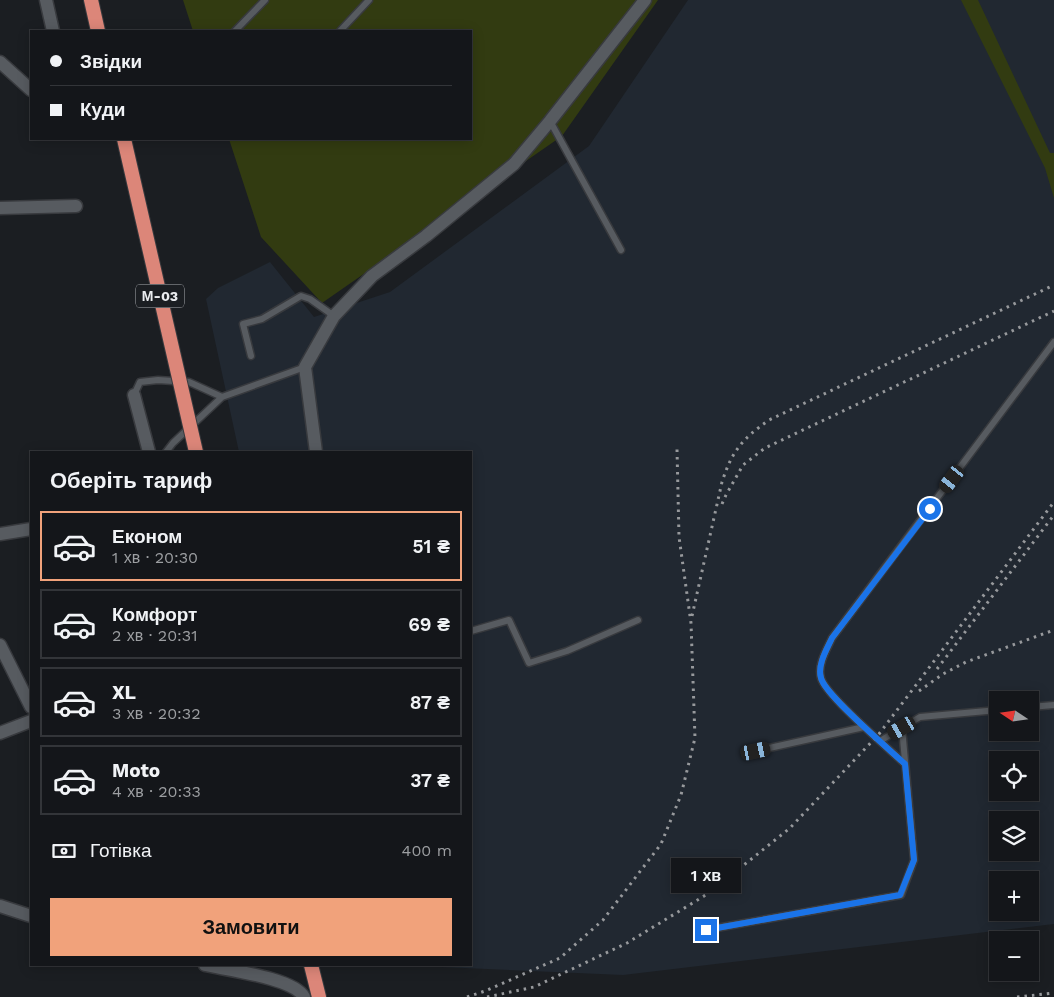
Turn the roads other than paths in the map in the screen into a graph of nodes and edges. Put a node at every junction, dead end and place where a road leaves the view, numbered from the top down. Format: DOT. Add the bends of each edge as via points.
graph roads {
  1 [pos="46,0"];
  2 [pos="91,0"];
  3 [pos="265,0"];
  4 [pos="369,0"];
  5 [pos="645,0"];
  6 [pos="53,30"];
  7 [pos="98,30"];
  8 [pos="236,30"];
  9 [pos="341,30"];
  10 [pos="0,62"];
  11 [pos="30,89"];
  12 [pos="550,121"];
  13 [pos="124,140"];
  14 [pos="76,206"];
  15 [pos="0,208"];
  16 [pos="621,250"];
  17 [pos="334,316"];
  18 [pos="1054,342"];
  19 [pos="251,356"];
  20 [pos="305,367"];
  21 [pos="134,395"];
  22 [pos="222,397"];
  23 [pos="149,451"];
  24 [pos="167,451"];
  25 [pos="196,451"];
  26 [pos="316,451"];
  27 [pos="30,529"];
  28 [pos="0,534"];
  29 [pos="638,620"];
  30 [pos="472,631"];
  31 [pos="0,645"];
  32 [pos="30,704"];
  33 [pos="1054,705"];
  34 [pos="1039,706"];
  35 [pos="989,711"];
  36 [pos="30,721"];
  37 [pos="864,727"];
  38 [pos="902,728"];
  39 [pos="0,733"];
  40 [pos="880,741"];
  41 [pos="756,751"];
  42 [pos="905,764"];
  43 [pos="0,906"];
  44 [pos="30,916"];
  45 [pos="706,930"];
  46 [pos="210,966"];
  47 [pos="311,966"];
  48 [pos="304,997"];
  49 [pos="318,997"];
  1 -- 6 [label="street"];
  2 -- 7 [label="highway"];
  3 -- 8 [label="lane"];
  4 -- 9 [label="lane"];
  5 -- 12 [label="street"];
  10 -- 11 [label="street"];
  12 -- 16 [label="lane"];
  12 -- 17 [label="street" via="514,164 372,276"];
  13 -- 25 [label="highway, М-03, bridge"];
  14 -- 15 [label="street"];
  17 -- 19 [label="lane" via="301,296 262,319 243,324"];
  17 -- 20 [label="street"];
  18 -- 37 [label="lane" via="832,638 821,668 821,678 827,689"];
  20 -- 22 [label="lane"];
  20 -- 26 [label="street"];
  21 -- 22 [label="lane" via="140,382 158,380 189,382"];
  21 -- 23 [label="street"];
  22 -- 24 [label="lane"];
  27 -- 28 [label="street"];
  29 -- 30 [label="lane" via="529,664 509,620"];
  31 -- 32 [label="street"];
  33 -- 34 [label="lane"];
  35 -- 38 [label="lane" via="920,717"];
  36 -- 39 [label="street"];
  37 -- 40 [label="lane"];
  37 -- 41 [label="lane"];
  38 -- 40 [label="lane"];
  38 -- 42 [label="lane"];
  40 -- 42 [label="lane"];
  42 -- 45 [label="lane" via="914,860 900,895"];
  43 -- 44 [label="street"];
  46 -- 48 [label="street" via="284,982 299,990"];
  47 -- 49 [label="highway"];
}
